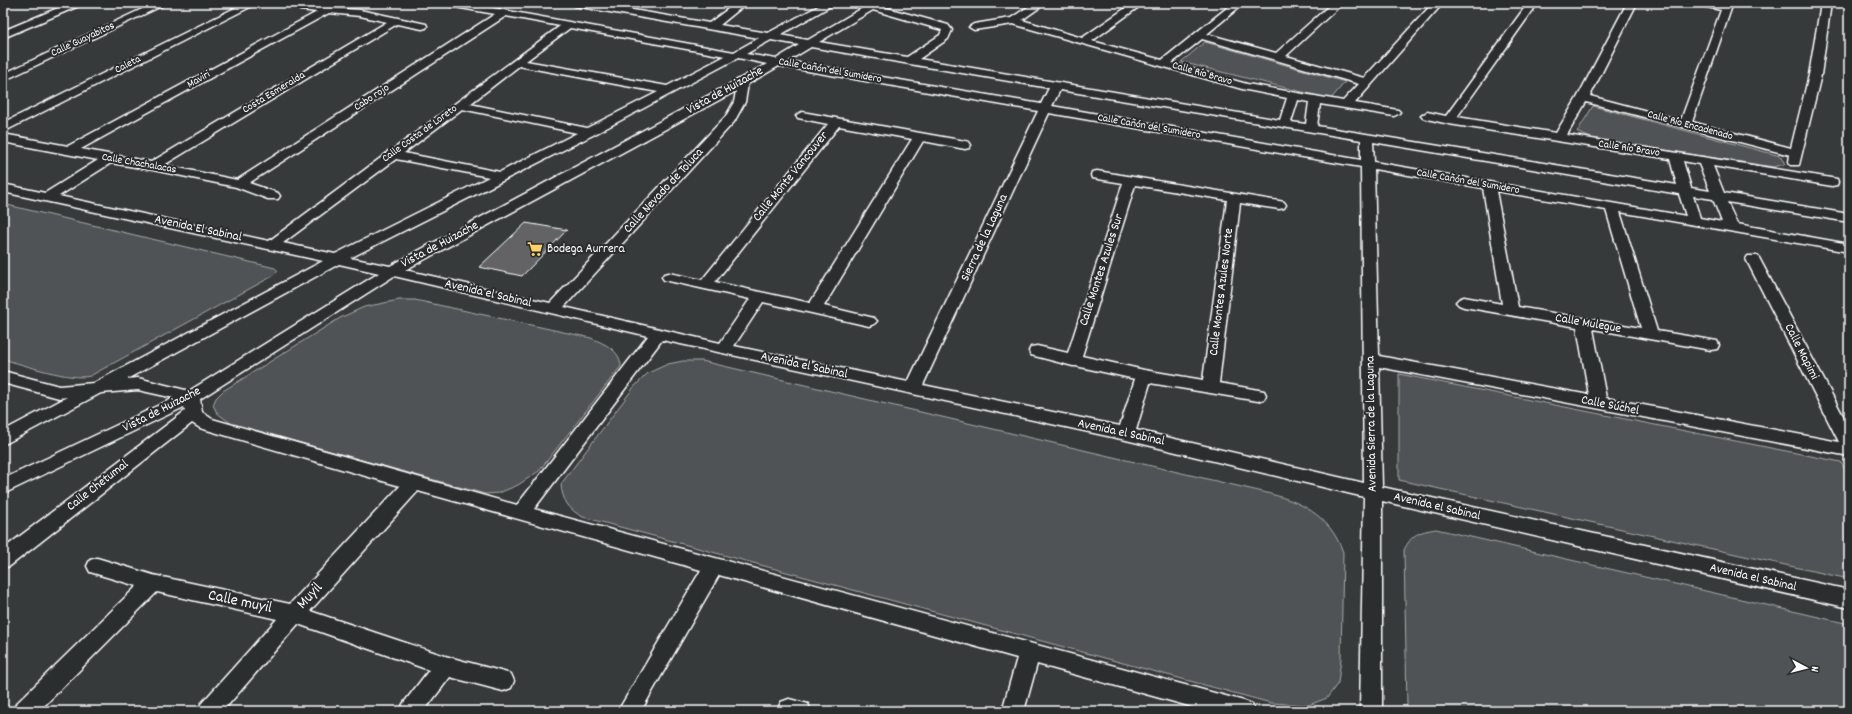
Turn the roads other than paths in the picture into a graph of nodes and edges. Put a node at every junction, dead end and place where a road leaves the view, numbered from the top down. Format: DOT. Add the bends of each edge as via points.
graph roads {
  1 [pos="78,3"];
  2 [pos="163,3"];
  3 [pos="253,3"];
  4 [pos="449,3"];
  5 [pos="575,3"];
  6 [pos="742,3"];
  7 [pos="831,3"];
  8 [pos="1025,3"];
  9 [pos="1139,3"];
  10 [pos="1239,3"];
  11 [pos="1338,3"];
  12 [pos="1438,3"];
  13 [pos="1533,3"];
  14 [pos="1632,3"];
  15 [pos="1701,3"];
  16 [pos="1826,3"];
  17 [pos="375,4"];
  18 [pos="1039,4"];
  19 [pos="606,5"];
  20 [pos="875,5"];
  21 [pos="1728,6"];
  22 [pos="303,8"];
  23 [pos="328,10"];
  24 [pos="360,13"];
  25 [pos="504,13"];
  26 [pos="395,21"];
  27 [pos="1014,21"];
  28 [pos="569,24"];
  29 [pos="422,26"];
  30 [pos="712,26"];
  31 [pos="974,27"];
  32 [pos="3,35"];
  33 [pos="1200,35"];
  34 [pos="769,36"];
  35 [pos="1084,42"];
  36 [pos="808,43"];
  37 [pos="736,55"];
  38 [pos="1278,58"];
  39 [pos="777,61"];
  40 [pos="909,61"];
  41 [pos="518,63"];
  42 [pos="1164,64"];
  43 [pos="3,78"];
  44 [pos="1366,82"];
  45 [pos="742,83"];
  46 [pos="1056,86"];
  47 [pos="668,90"];
  48 [pos="1293,96"];
  49 [pos="1584,98"];
  50 [pos="1314,100"];
  51 [pos="460,105"];
  52 [pos="1346,105"];
  53 [pos="1046,109"];
  54 [pos="1394,112"];
  55 [pos="802,116"];
  56 [pos="1426,116"];
  57 [pos="1449,120"];
  58 [pos="835,123"];
  59 [pos="1285,124"];
  60 [pos="1685,124"];
  61 [pos="3,128"];
  62 [pos="1311,128"];
  63 [pos="589,132"];
  64 [pos="1367,137"];
  65 [pos="3,138"];
  66 [pos="919,138"];
  67 [pos="1559,138"];
  68 [pos="965,145"];
  69 [pos="70,150"];
  70 [pos="1796,153"];
  71 [pos="392,154"];
  72 [pos="1675,156"];
  73 [pos="109,159"];
  74 [pos="1704,161"];
  75 [pos="1367,165"];
  76 [pos="153,166"];
  77 [pos="1097,175"];
  78 [pos="502,176"];
  79 [pos="1794,176"];
  80 [pos="1130,180"];
  81 [pos="1832,182"];
  82 [pos="239,184"];
  83 [pos="1489,186"];
  84 [pos="3,188"];
  85 [pos="1685,190"];
  86 [pos="273,196"];
  87 [pos="1718,196"];
  88 [pos="48,197"];
  89 [pos="1234,197"];
  90 [pos="1279,205"];
  91 [pos="1612,207"];
  92 [pos="1849,218"];
  93 [pos="1694,221"];
  94 [pos="1731,227"];
  95 [pos="272,245"];
  96 [pos="1849,248"];
  97 [pos="337,259"];
  98 [pos="1753,259"];
  99 [pos="392,271"];
  100 [pos="669,277"];
  101 [pos="705,284"];
  102 [pos="759,297"];
  103 [pos="1464,302"];
  104 [pos="815,308"];
  105 [pos="554,309"];
  106 [pos="1511,310"];
  107 [pos="869,321"];
  108 [pos="1584,323"];
  109 [pos="658,334"];
  110 [pos="1651,335"];
  111 [pos="1712,345"];
  112 [pos="724,349"];
  113 [pos="1037,351"];
  114 [pos="1073,360"];
  115 [pos="1370,360"];
  116 [pos="1144,376"];
  117 [pos="3,377"];
  118 [pos="1210,388"];
  119 [pos="913,389"];
  120 [pos="97,390"];
  121 [pos="1258,395"];
  122 [pos="1599,404"];
  123 [pos="192,405"];
  124 [pos="1126,434"];
  125 [pos="3,439"];
  126 [pos="1849,444"];
  127 [pos="1849,450"];
  128 [pos="414,484"];
  129 [pos="3,487"];
  130 [pos="1373,492"];
  131 [pos="521,513"];
  132 [pos="3,560"];
  133 [pos="96,566"];
  134 [pos="714,566"];
  135 [pos="153,583"];
  136 [pos="1849,599"];
  137 [pos="294,614"];
  138 [pos="1029,654"];
  139 [pos="445,666"];
  140 [pos="503,681"];
  141 [pos="24,711"];
  142 [pos="209,711"];
  143 [pos="411,711"];
  144 [pos="629,711"];
  145 [pos="1013,711"];
  146 [pos="1244,711"];
  147 [pos="1371,711"];
  1 -- 32 [label="street"];
  2 -- 43 [label="street, Calle Guayabitos"];
  3 -- 61 [label="street, Caleta"];
  4 -- 25 [label="street, Calle Cañón del Sumidero"];
  5 -- 19 [label="street, Calle Cañón del Sumidero"];
  6 -- 30 [label="street"];
  7 -- 34 [label="street, Vista de Huizache"];
  8 -- 18 [label="street"];
  9 -- 35 [label="street"];
  10 -- 33 [label="street"];
  11 -- 38 [label="street"];
  12 -- 44 [label="street"];
  13 -- 57 [label="street"];
  14 -- 49 [label="street"];
  15 -- 21 [label="street"];
  16 -- 70 [label="street" via="1815,75"];
  17 -- 24 [label="street"];
  18 -- 27 [label="street"];
  19 -- 30 [label="street, Calle Cañón del Sumidero"];
  20 -- 36 [label="street, Vista de Huizache"];
  20 -- 40 [label="street" via="947,30 947,33"];
  21 -- 60 [label="street"];
  22 -- 23 [label="street"];
  23 -- 24 [label="street"];
  23 -- 69 [label="street, Maviri"];
  24 -- 26 [label="street"];
  25 -- 28 [label="street, Calle Cañón del Sumidero"];
  25 -- 82 [label="street, Cabo rojo"];
  26 -- 29 [label="street"];
  26 -- 76 [label="street, Costa Esmeralda"];
  27 -- 31 [label="street"];
  27 -- 35 [label="street, Calle Río Bravo"];
  28 -- 37 [label="street, Calle Cañón del Sumidero"];
  28 -- 41 [label="street, Calle Costa de Loreto"];
  30 -- 34 [label="street, Calle Cañón del Sumidero"];
  33 -- 38 [label="street"];
  33 -- 42 [label="street"];
  34 -- 36 [label="street, Calle Cañón del Sumidero"];
  34 -- 37 [label="street, Vista de Huizache"];
  35 -- 42 [label="street, Calle Río Bravo"];
  36 -- 39 [label="street, Vista de Huizache"];
  36 -- 40 [label="street, Calle Cañón del Sumidero"];
  37 -- 39 [label="street, Calle Cañón del Sumidero"];
  37 -- 47 [label="street, Vista de Huizache"];
  38 -- 44 [label="street"];
  39 -- 45 [label="street, Vista de Huizache"];
  39 -- 53 [label="street, Calle Cañón del Sumidero"];
  40 -- 46 [label="street, Calle Cañón del Sumidero"];
  41 -- 47 [label="street"];
  41 -- 51 [label="street, Calle Costa de Loreto"];
  42 -- 48 [label="street, Calle Río Bravo" via="1246,87"];
  44 -- 52 [label="street"];
  45 -- 99 [label="street, Vista de Huizache"];
  45 -- 105 [label="street, Calle Nevado de Toluca" via="742,97 730,119"];
  46 -- 53 [label="street, Sierra de la Laguna"];
  46 -- 59 [label="street, Calle Cañón del Sumidero"];
  47 -- 63 [label="street, Vista de Huizache"];
  48 -- 50 [label="street, Calle Río Bravo"];
  48 -- 59 [label="street"];
  49 -- 60 [label="street, Calle Río Encadenado"];
  49 -- 67 [label="street"];
  50 -- 52 [label="street, Calle Río Bravo"];
  50 -- 62 [label="street"];
  51 -- 63 [label="street"];
  51 -- 71 [label="street, Calle Costa de Loreto"];
  52 -- 54 [label="street, Calle Río Bravo"];
  53 -- 75 [label="street, Calle Cañón del Sumidero"];
  53 -- 119 [label="street, Sierra de la Laguna"];
  55 -- 58 [label="street"];
  56 -- 57 [label="street, Calle Río Bravo"];
  57 -- 67 [label="street, Calle Río Bravo"];
  58 -- 66 [label="street, Calle Monte Vancouver"];
  58 -- 101 [label="street, Calle Monte Vancouver"];
  59 -- 62 [label="street, Calle Cañón del Sumidero"];
  60 -- 70 [label="street, Calle Río Encadenado"];
  62 -- 64 [label="street, Calle Cañón del Sumidero"];
  63 -- 78 [label="street, Vista de Huizache"];
  64 -- 75 [label="street, Avenida Sierra de la Laguna"];
  64 -- 85 [label="street, Calle Cañón del Sumidero"];
  65 -- 69 [label="street, Calle Chachalacas"];
  66 -- 68 [label="street, Calle Monte Vancouver"];
  66 -- 104 [label="street"];
  67 -- 72 [label="street, Calle Río Bravo"];
  69 -- 73 [label="street, Calle Chachalacas"];
  70 -- 79 [label="street"];
  71 -- 78 [label="street"];
  71 -- 95 [label="street, Calle Costa de Loreto"];
  72 -- 74 [label="street, Calle Río Bravo"];
  72 -- 85 [label="street"];
  73 -- 76 [label="street, Calle Chachalacas"];
  73 -- 88 [label="street"];
  74 -- 79 [label="street, Calle Río Bravo"];
  74 -- 87 [label="street"];
  75 -- 83 [label="street, Calle Cañón del Sumidero"];
  75 -- 115 [label="street, Avenida Sierra de la Laguna"];
  76 -- 82 [label="street, Calle Chachalacas"];
  77 -- 80 [label="street"];
  78 -- 97 [label="street, Vista de Huizache"];
  79 -- 81 [label="street, Calle Río Bravo"];
  80 -- 89 [label="street"];
  80 -- 114 [label="street, Calle Montes Azules Sur"];
  82 -- 86 [label="street, Calle Chachalacas"];
  83 -- 91 [label="street, Calle Cañón del Sumidero"];
  83 -- 106 [label="street"];
  84 -- 88 [label="street, Avenida El Sabinal"];
  85 -- 87 [label="street, Calle Cañón del Sumidero"];
  85 -- 93 [label="street"];
  87 -- 92 [label="street, Calle Cañón del Sumidero"];
  87 -- 94 [label="street"];
  88 -- 95 [label="street, Avenida El Sabinal"];
  89 -- 90 [label="street"];
  89 -- 118 [label="street, Calle Montes Azules Norte"];
  91 -- 93 [label="street, Calle Cañón del Sumidero"];
  91 -- 110 [label="street"];
  93 -- 94 [label="street, Calle Cañón del Sumidero"];
  94 -- 96 [label="street, Calle Cañón del Sumidero"];
  95 -- 97 [label="street, Avenida El Sabinal"];
  97 -- 99 [label="street, Avenida El Sabinal"];
  97 -- 120 [label="street, Vista de Huizache"];
  98 -- 126 [label="street, Calle Mapimi"];
  99 -- 105 [label="street, Avenida el Sabinal"];
  99 -- 123 [label="street, Vista de Huizache"];
  100 -- 101 [label="street"];
  101 -- 102 [label="street"];
  102 -- 104 [label="street"];
  102 -- 112 [label="street"];
  103 -- 106 [label="street, Calle Mulegue"];
  104 -- 107 [label="street"];
  105 -- 109 [label="street, Avenida el Sabinal"];
  106 -- 108 [label="street, Calle Mulegue"];
  108 -- 110 [label="street, Calle Mulegue"];
  108 -- 122 [label="street"];
  109 -- 112 [label="street, Avenida el Sabinal"];
  109 -- 131 [label="street"];
  110 -- 111 [label="street, Calle Mulegue"];
  112 -- 119 [label="street, Avenida el Sabinal"];
  113 -- 114 [label="street"];
  114 -- 116 [label="street"];
  115 -- 122 [label="street, Calle Súchel"];
  115 -- 130 [label="street, Avenida Sierra de la Laguna"];
  116 -- 118 [label="street"];
  116 -- 124 [label="street"];
  117 -- 120 [label="street" via="59,392"];
  118 -- 121 [label="street"];
  119 -- 124 [label="street, Avenida el Sabinal"];
  120 -- 123 [label="street" via="138,384 166,390"];
  120 -- 125 [label="street, Vista de Huizache"];
  122 -- 127 [label="street, Calle Súchel"];
  123 -- 128 [label="street" via="196,419 206,424"];
  123 -- 129 [label="street, Vista de Huizache"];
  123 -- 132 [label="street, Calle Chetumal"];
  124 -- 130 [label="street, Avenida el Sabinal"];
  128 -- 131 [label="street"];
  128 -- 137 [label="street, Muyil"];
  130 -- 136 [label="street, Avenida el Sabinal"];
  130 -- 147 [label="street, Avenida Sierra de la Laguna"];
  131 -- 134 [label="street"];
  133 -- 135 [label="street, Calle muyil"];
  134 -- 138 [label="street"];
  134 -- 144 [label="street"];
  135 -- 137 [label="street, Calle muyil"];
  135 -- 141 [label="street"];
  137 -- 139 [label="street, Calle muyil"];
  137 -- 142 [label="street, Muyil"];
  138 -- 145 [label="street"];
  138 -- 146 [label="street"];
  139 -- 140 [label="street, Calle muyil"];
  139 -- 143 [label="street"];
}
